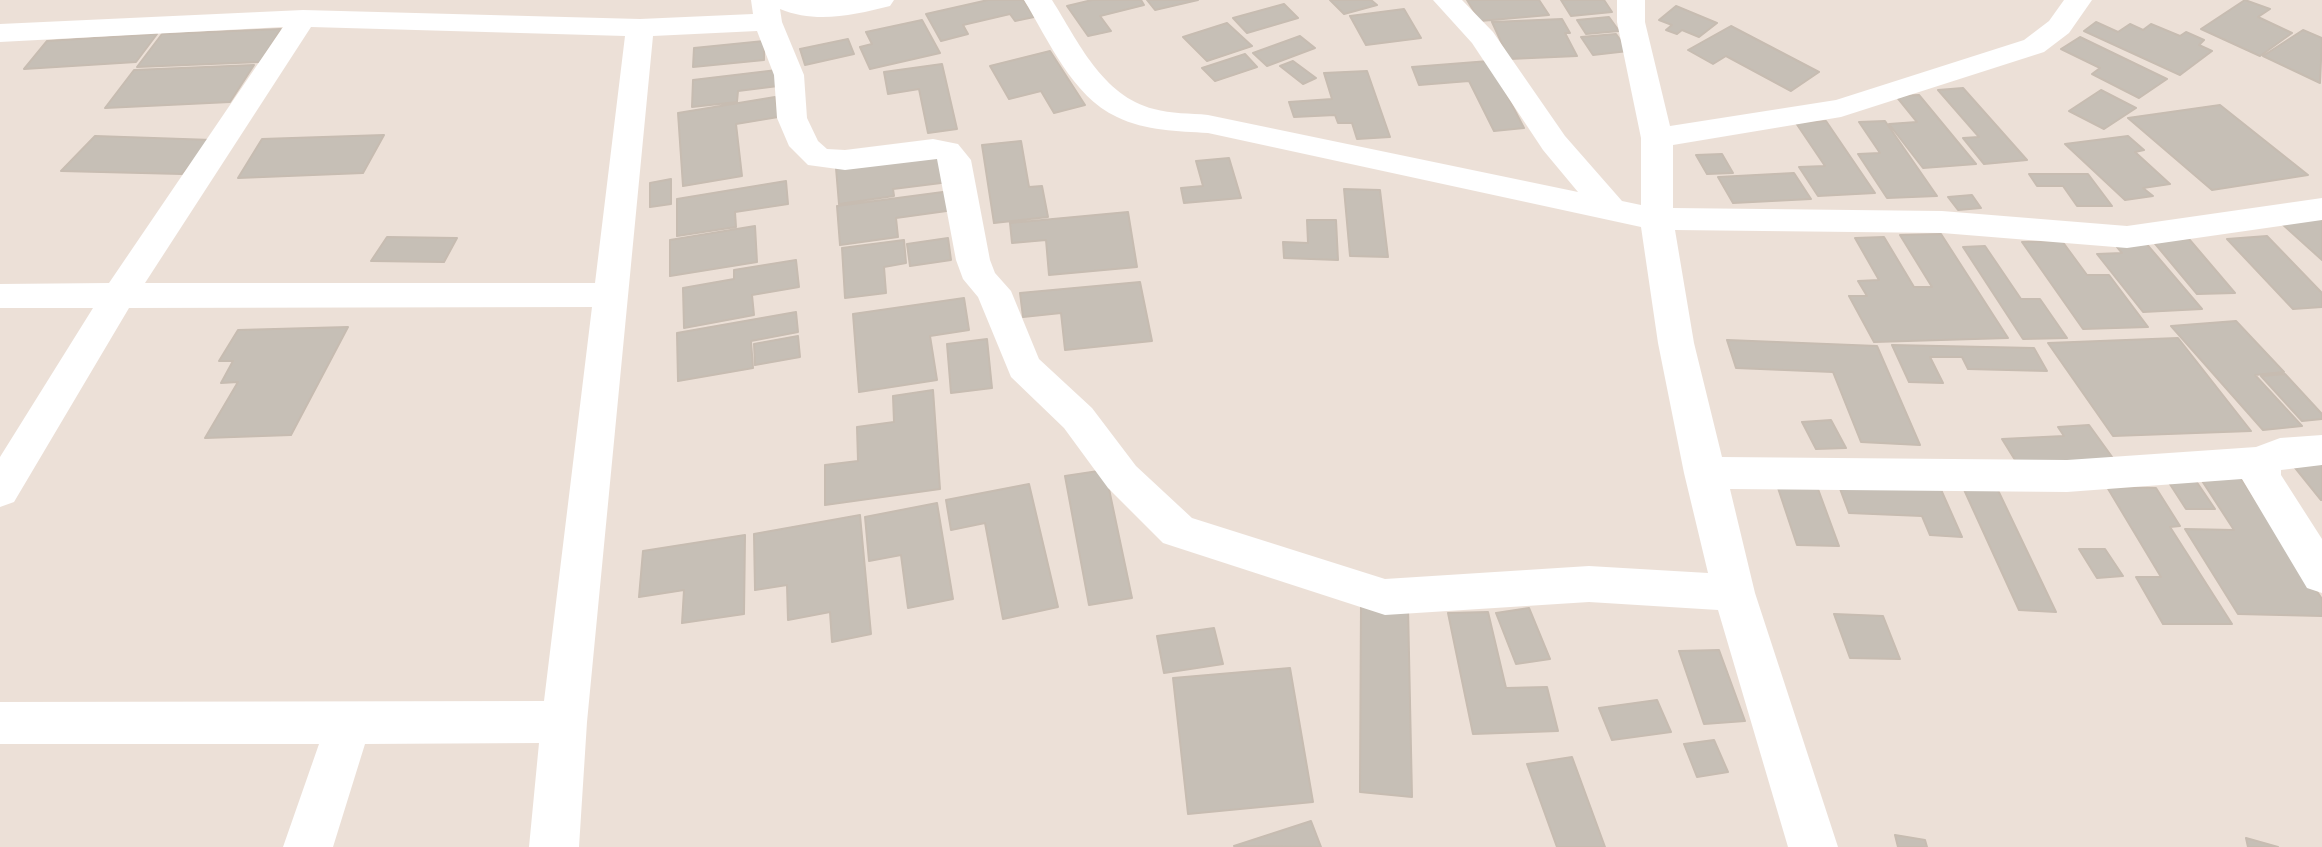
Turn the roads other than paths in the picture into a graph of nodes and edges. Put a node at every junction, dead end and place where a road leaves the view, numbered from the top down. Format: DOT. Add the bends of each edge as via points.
graph roads {
  1 [pos="880,0"];
  2 [pos="1038,0"];
  3 [pos="1447,0"];
  4 [pos="1631,0"];
  5 [pos="2078,0"];
  6 [pos="772,7"];
  7 [pos="303,18"];
  8 [pos="640,28"];
  9 [pos="14,33"];
  10 [pos="0,63"];
  11 [pos="1657,138"];
  12 [pos="1610,208"];
  13 [pos="2322,209"];
  14 [pos="1657,219"];
  15 [pos="611,295"];
  16 [pos="0,296"];
  17 [pos="120,296"];
  18 [pos="2322,450"];
  19 [pos="2261,462"];
  20 [pos="1704,473"];
  21 [pos="0,491"];
  22 [pos="2322,575"];
  23 [pos="1734,593"];
  24 [pos="349,722"];
  25 [pos="564,722"];
  26 [pos="0,723"];
  27 [pos="308,847"];
  28 [pos="554,847"];
  29 [pos="1813,847"];
  1 -- 6 [label="street" via="832,9"];
  2 -- 12 [label="street" via="1095,90 1147,118 1208,124"];
  3 -- 12 [label="street" via="1483,38 1554,143"];
  4 -- 11 [label="street" via="1631,22"];
  5 -- 11 [label="street" via="2059,27 2034,46 1841,108"];
  6 -- 8 [label="street"];
  6 -- 23 [label="street" via="789,75 792,118 805,146 819,158 845,160 947,151 955,160 973,260 980,279 993,292 1024,367 1078,418 1122,477 1178,531 1385,597 1590,584"];
  7 -- 8 [label="street"];
  7 -- 9 [label="street"];
  7 -- 17 [label="street"];
  8 -- 15 [label="street"];
  9 -- 10 [label="street"];
  11 -- 14 [label="street"];
  12 -- 14 [label="street"];
  13 -- 14 [label="street" via="2127,237 1942,222"];
  14 -- 20 [label="street" via="1676,343"];
  15 -- 17 [label="street"];
  15 -- 25 [label="street"];
  16 -- 17 [label="street"];
  17 -- 21 [label="street"];
  18 -- 19 [label="street" via="2280,453"];
  19 -- 20 [label="street" via="2067,476"];
  19 -- 22 [label="street" via="2261,477"];
  20 -- 23 [label="street"];
  23 -- 29 [label="street"];
  24 -- 25 [label="street"];
  24 -- 26 [label="street"];
  24 -- 27 [label="street"];
  25 -- 28 [label="street"];
}
